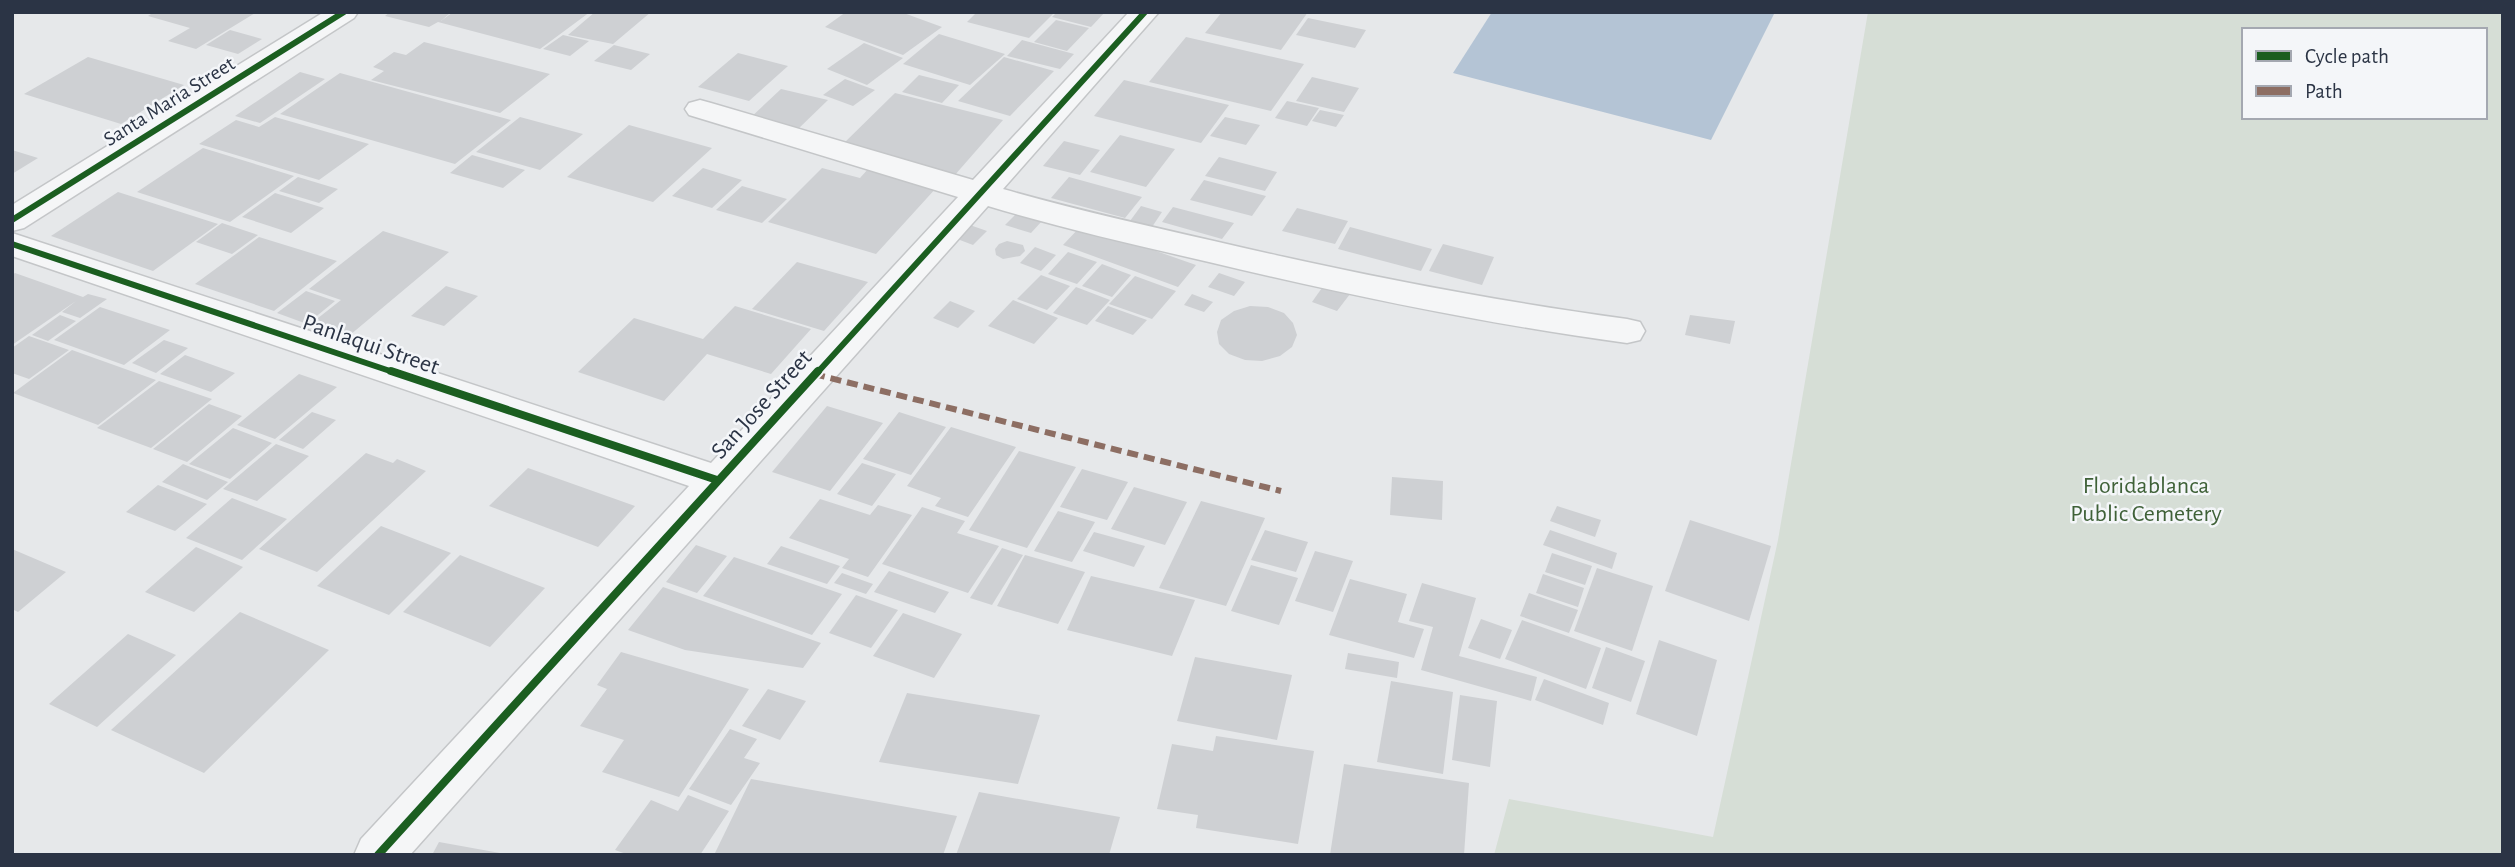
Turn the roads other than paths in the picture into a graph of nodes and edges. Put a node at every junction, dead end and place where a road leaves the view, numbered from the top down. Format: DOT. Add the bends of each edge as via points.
graph roads {
  1 [pos="344,12"];
  2 [pos="1145,12"];
  3 [pos="699,109"];
  4 [pos="981,193"];
  5 [pos="12,220"];
  6 [pos="12,244"];
  7 [pos="1627,331"];
  8 [pos="718,481"];
  9 [pos="378,855"];
  1 -- 5 [label="street, Santa Maria Street"];
  2 -- 4 [label="street, San Jose Street"];
  3 -- 4 [label="street"];
  4 -- 7 [label="street" via="1051,214 1383,292"];
  4 -- 8 [label="street, San Jose Street"];
  6 -- 8 [label="street, Panlaqui Street"];
  8 -- 9 [label="street, San Jose Street"];
}
